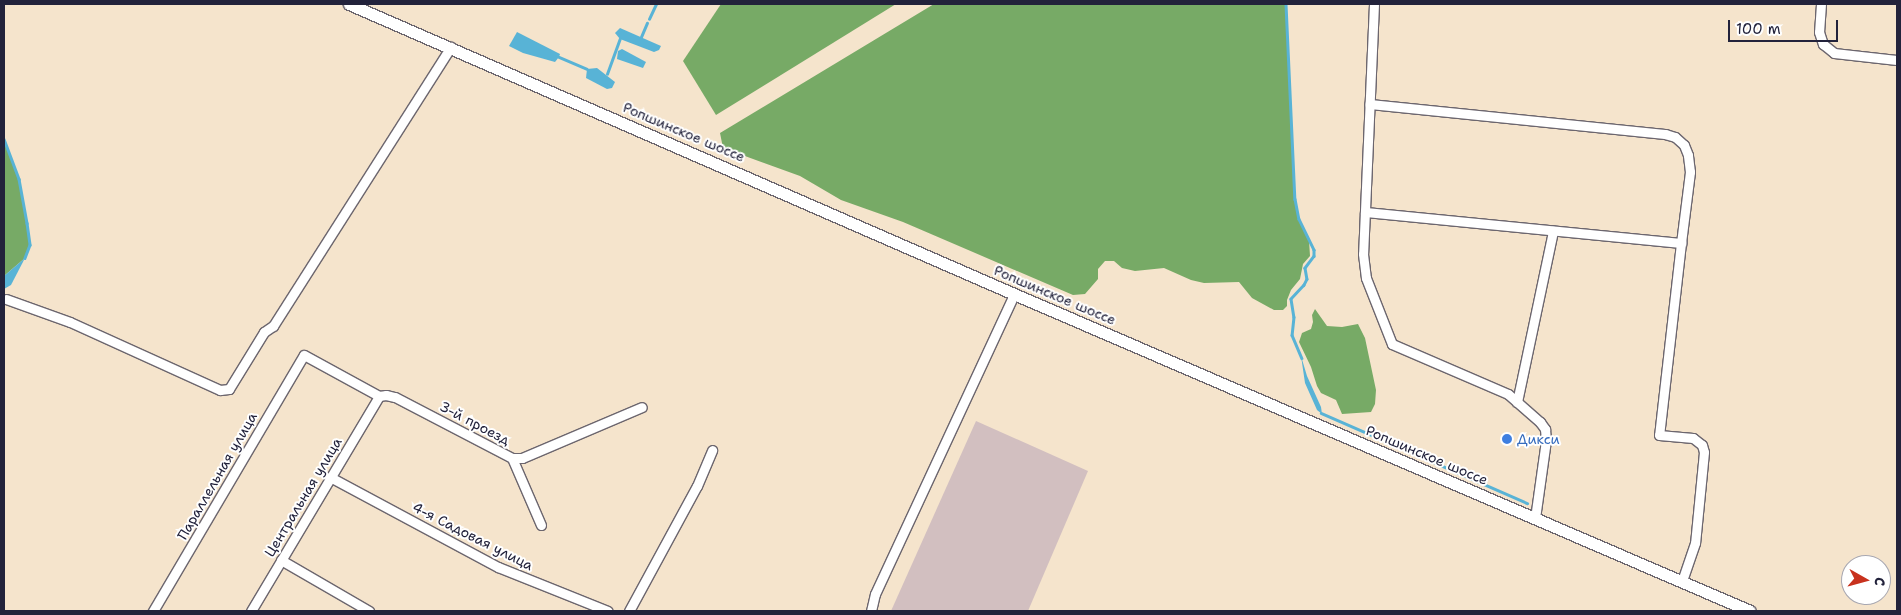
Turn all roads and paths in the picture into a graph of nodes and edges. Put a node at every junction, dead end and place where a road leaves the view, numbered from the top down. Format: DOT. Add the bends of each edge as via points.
graph roads {
  1 [pos="350,4"];
  2 [pos="1374,4"];
  3 [pos="1821,4"];
  4 [pos="451,47"];
  5 [pos="1897,60"];
  6 [pos="1370,104"];
  7 [pos="1365,212"];
  8 [pos="1553,231"];
  9 [pos="1681,242"];
  10 [pos="1014,294"];
  11 [pos="6,299"];
  12 [pos="304,355"];
  13 [pos="379,396"];
  14 [pos="1517,402"];
  15 [pos="642,407"];
  16 [pos="712,450"];
  17 [pos="512,458"];
  18 [pos="330,477"];
  19 [pos="1535,518"];
  20 [pos="541,525"];
  21 [pos="282,560"];
  22 [pos="1682,581"];
  23 [pos="153,611"];
  24 [pos="251,611"];
  25 [pos="370,611"];
  26 [pos="608,611"];
  27 [pos="629,611"];
  28 [pos="871,611"];
  29 [pos="1750,611"];
  1 -- 4 [label="main road, Ропшинское шоссе"];
  2 -- 6 [label="street"];
  3 -- 5 [label="street" via="1819,32 1823,44 1834,53"];
  4 -- 10 [label="main road, Ропшинское шоссе"];
  4 -- 11 [label="street" via="273,326 264,332 229,389 220,390 70,322"];
  6 -- 7 [label="street"];
  6 -- 9 [label="street" via="1675,137 1684,145 1690,172"];
  7 -- 8 [label="street"];
  7 -- 14 [label="street" via="1363,254 1366,278 1392,344 1508,394"];
  8 -- 9 [label="street"];
  8 -- 14 [label="street"];
  9 -- 22 [label="street" via="1659,435 1693,438 1702,445 1704,452 1695,543"];
  10 -- 19 [label="main road, Ропшинское шоссе"];
  10 -- 28 [label="street" via="875,594"];
  12 -- 13 [label="street, 3-й проезд"];
  12 -- 23 [label="street, Параллельная улица"];
  13 -- 17 [label="street, 3-й проезд" via="395,397"];
  13 -- 18 [label="street, Центральная улица"];
  14 -- 19 [label="street" via="1545,429"];
  15 -- 17 [label="street, 3-й проезд" via="522,458"];
  16 -- 27 [label="street" via="697,486"];
  17 -- 20 [label="street"];
  18 -- 21 [label="street, Центральная улица"];
  18 -- 26 [label="street, 4-я Садовая улица" via="498,567"];
  19 -- 22 [label="main road, Ропшинское шоссе"];
  21 -- 24 [label="street, Центральная улица"];
  21 -- 25 [label="street"];
  22 -- 29 [label="main road, Ропшинское шоссе"];
}
